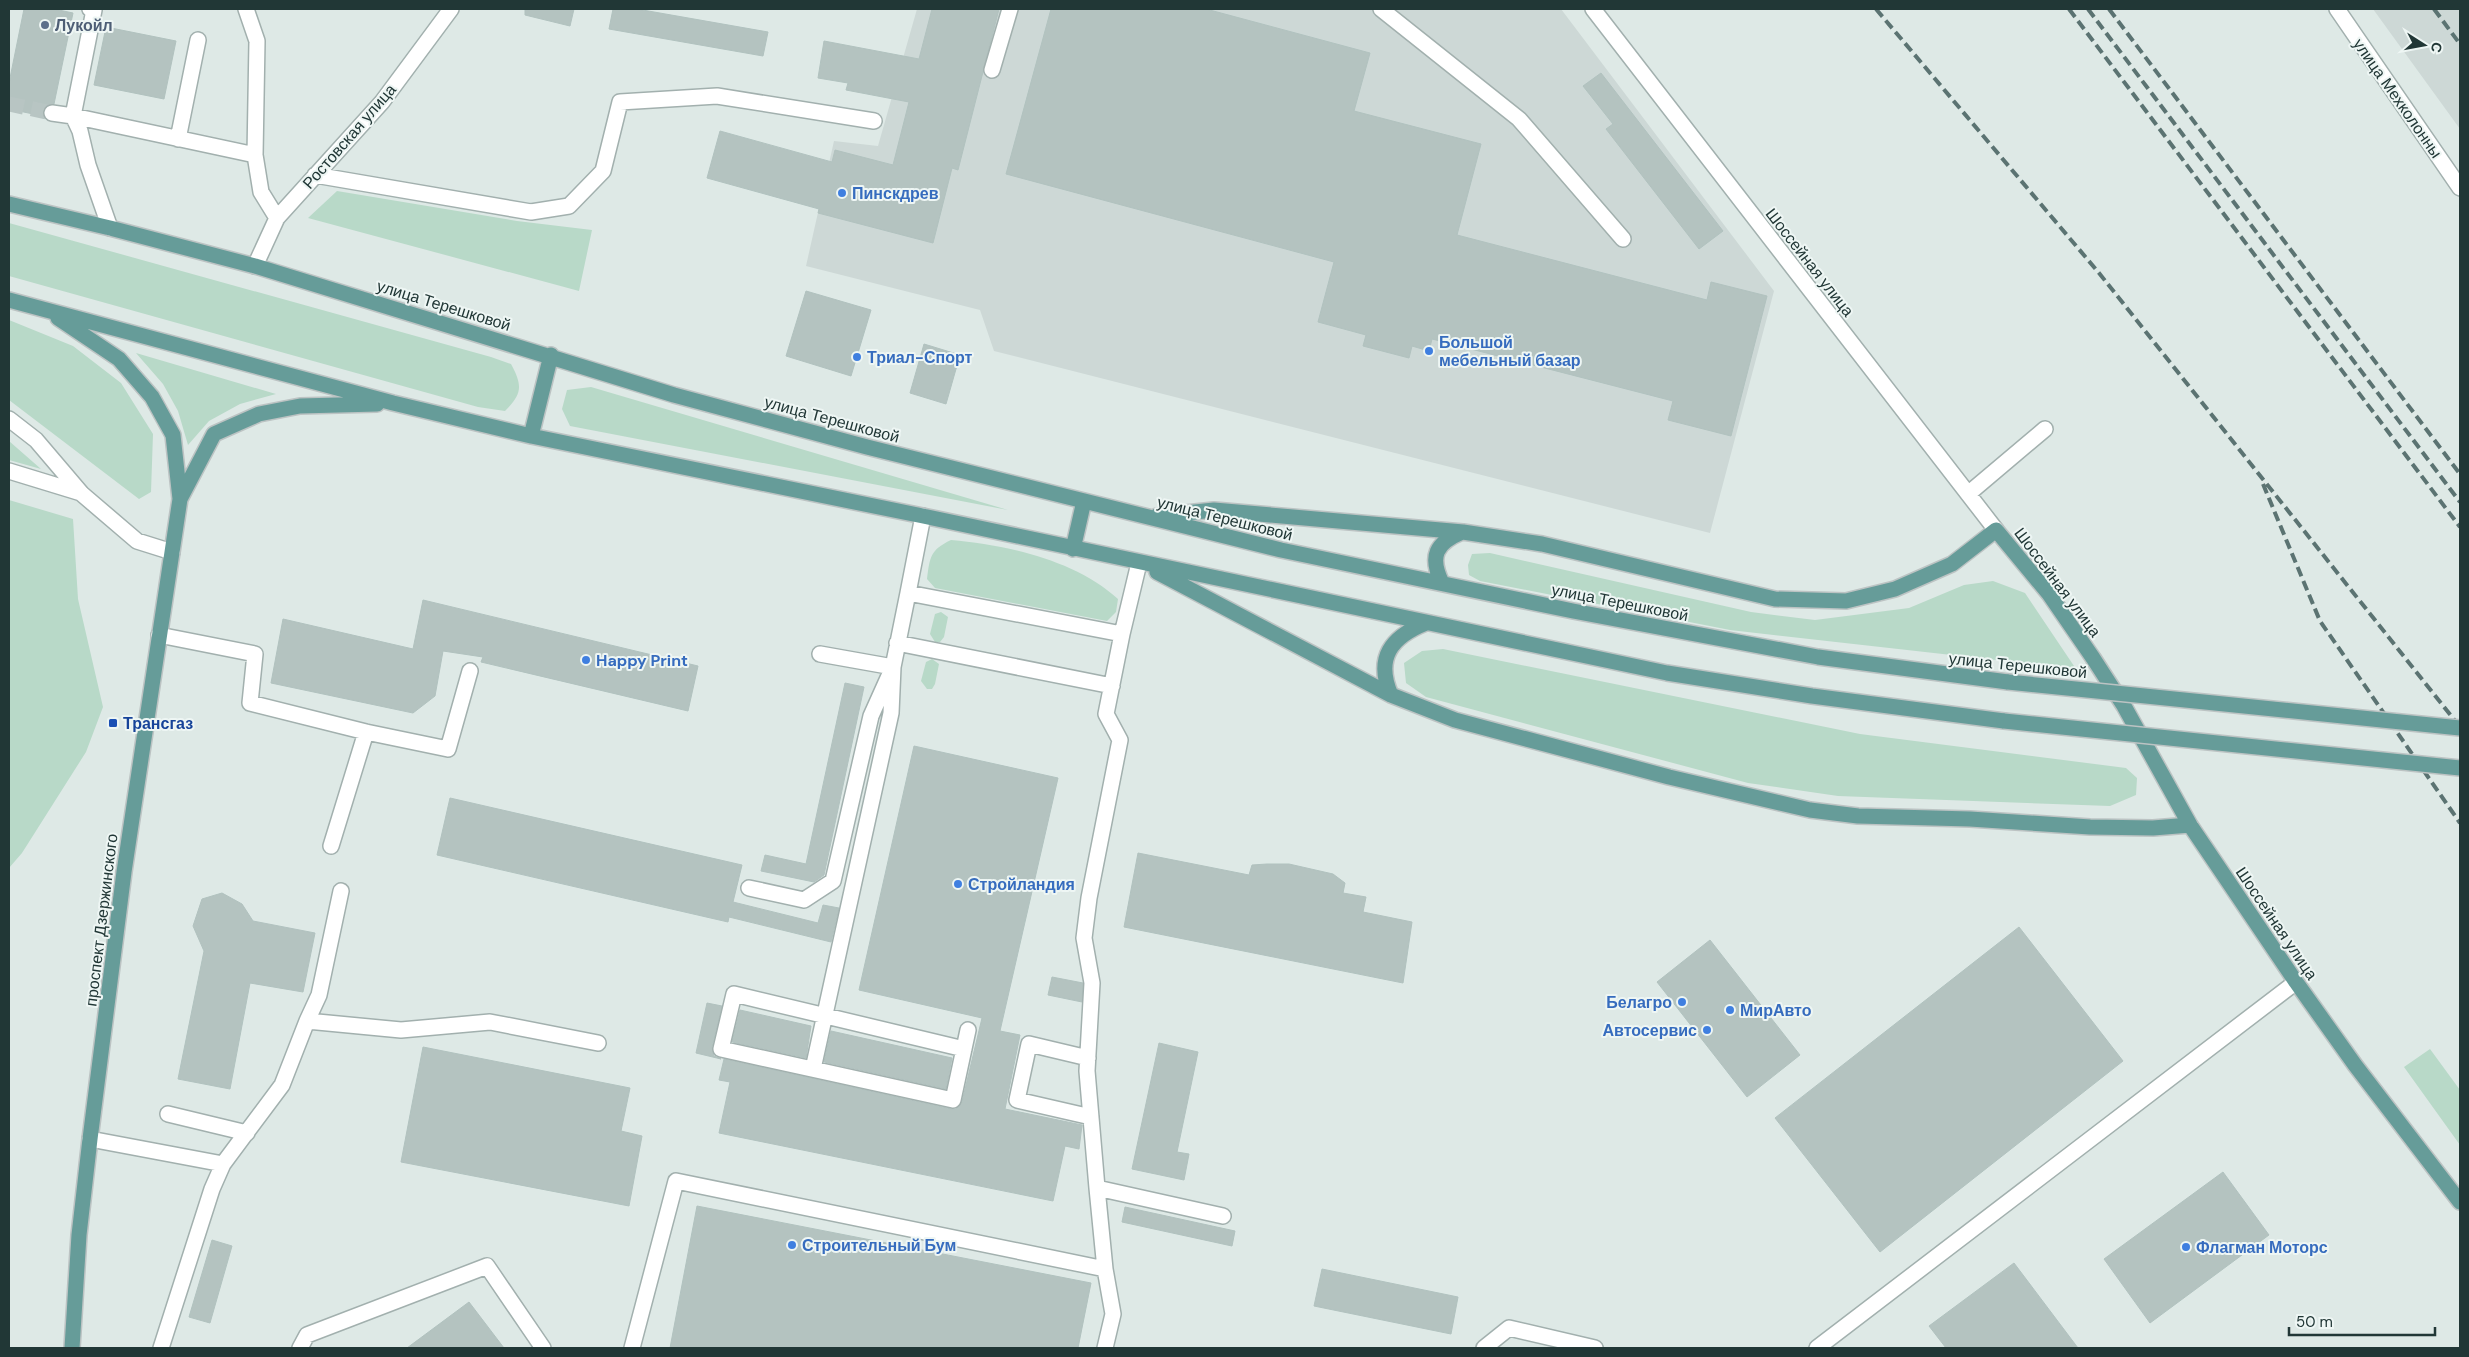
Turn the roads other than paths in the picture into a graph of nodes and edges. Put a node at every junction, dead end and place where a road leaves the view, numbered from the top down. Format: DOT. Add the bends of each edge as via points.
graph roads {
  1 [pos="90,9"];
  2 [pos="246,9"];
  3 [pos="451,9"];
  4 [pos="1010,9"];
  5 [pos="1381,9"];
  6 [pos="1592,9"];
  7 [pos="2337,9"];
  8 [pos="198,40"];
  9 [pos="992,70"];
  10 [pos="52,113"];
  11 [pos="73,116"];
  12 [pos="874,121"];
  13 [pos="178,139"];
  14 [pos="255,155"];
  15 [pos="315,175"];
  16 [pos="2460,188"];
  17 [pos="9,204"];
  18 [pos="277,218"];
  19 [pos="110,228"];
  20 [pos="1623,239"];
  21 [pos="255,266"];
  22 [pos="9,300"];
  23 [pos="48,311"];
  24 [pos="551,355"];
  25 [pos="393,403"];
  26 [pos="9,419"];
  27 [pos="2045,430"];
  28 [pos="531,436"];
  29 [pos="9,470"];
  30 [pos="82,494"];
  31 [pos="1968,494"];
  32 [pos="180,499"];
  33 [pos="1084,501"];
  34 [pos="923,516"];
  35 [pos="1148,517"];
  36 [pos="1996,530"];
  37 [pos="1463,532"];
  38 [pos="1074,549"];
  39 [pos="172,552"];
  40 [pos="1139,562"];
  41 [pos="1442,583"];
  42 [pos="908,593"];
  43 [pos="1426,623"];
  44 [pos="1122,634"];
  45 [pos="159,635"];
  46 [pos="897,643"];
  47 [pos="820,654"];
  48 [pos="893,667"];
  49 [pos="470,671"];
  50 [pos="1112,686"];
  51 [pos="1391,695"];
  52 [pos="2460,728"];
  53 [pos="366,732"];
  54 [pos="2460,768"];
  55 [pos="2190,825"];
  56 [pos="331,846"];
  57 [pos="749,888"];
  58 [pos="341,891"];
  59 [pos="2296,982"];
  60 [pos="826,1015"];
  61 [pos="307,1021"];
  62 [pos="968,1030"];
  63 [pos="598,1043"];
  64 [pos="964,1049"];
  65 [pos="1088,1058"];
  66 [pos="813,1069"];
  67 [pos="168,1114"];
  68 [pos="1091,1117"];
  69 [pos="247,1132"];
  70 [pos="90,1139"];
  71 [pos="223,1164"];
  72 [pos="1097,1188"];
  73 [pos="2460,1202"];
  74 [pos="1223,1216"];
  75 [pos="1105,1270"];
  76 [pos="72,1348"];
  77 [pos="161,1348"];
  78 [pos="300,1348"];
  79 [pos="544,1348"];
  80 [pos="632,1348"];
  81 [pos="1105,1348"];
  82 [pos="1484,1348"];
  83 [pos="1595,1348"];
  84 [pos="1817,1348"];
  1 -- 11 [label="street" via="94,10"];
  2 -- 14 [label="street" via="257,41"];
  3 -- 15 [label="street, Ростовская улица" via="382,102"];
  4 -- 9 [label="street"];
  5 -- 20 [label="street" via="1519,119"];
  6 -- 31 [label="street, Шоссейная улица"];
  7 -- 16 [label="street, улица Мехколонны"];
  8 -- 13 [label="street"];
  10 -- 11 [label="street"];
  11 -- 13 [label="street"];
  11 -- 19 [label="street"];
  12 -- 15 [label="street" via="717,96 620,102 603,171 569,206 532,212"];
  13 -- 14 [label="street"];
  14 -- 18 [label="street" via="261,192"];
  15 -- 18 [label="street, Ростовская улица"];
  17 -- 19 [label="main road, улица Терешковой"];
  18 -- 21 [label="street, Ростовская улица"];
  19 -- 21 [label="main road, улица Терешковой"];
  21 -- 24 [label="main road, улица Терешковой"];
  22 -- 23 [label="main road"];
  23 -- 25 [label="main road"];
  23 -- 32 [label="main road" via="118,359 152,397 173,435"];
  24 -- 28 [label="main road"];
  24 -- 33 [label="main road, улица Терешковой" via="674,395"];
  25 -- 28 [label="main road"];
  25 -- 32 [label="main road" via="300,406 260,414 214,434"];
  26 -- 30 [label="street" via="36,440"];
  27 -- 31 [label="street"];
  28 -- 34 [label="main road"];
  29 -- 30 [label="street"];
  30 -- 39 [label="street" via="137,541"];
  31 -- 36 [label="street, Шоссейная улица"];
  32 -- 39 [label="main road, проспект Дзержинского"];
  33 -- 35 [label="main road, улица Терешковой"];
  33 -- 38 [label="main road"];
  34 -- 38 [label="main road"];
  34 -- 42 [label="street"];
  35 -- 37 [label="main road" via="1214,510"];
  35 -- 41 [label="main road, улица Терешковой" via="1281,550"];
  36 -- 37 [label="main road" via="1952,564 1895,588 1846,601 1813,602 1775,599 1542,544"];
  36 -- 55 [label="main road, Шоссейная улица" via="2049,594 2093,658 2124,706"];
  37 -- 41 [label="main road" via="1445,540 1438,550 1435,562"];
  38 -- 40 [label="main road"];
  39 -- 45 [label="main road, проспект Дзержинского"];
  40 -- 43 [label="main road"];
  40 -- 44 [label="street"];
  40 -- 51 [label="main road"];
  41 -- 52 [label="main road, улица Терешковой, bridge" via="1573,612 1818,657 2008,682"];
  42 -- 44 [label="street"];
  42 -- 46 [label="street"];
  43 -- 51 [label="main road" via="1406,631 1394,642 1387,655 1385,681"];
  43 -- 54 [label="main road, bridge" via="1667,673 1812,696 2004,721"];
  44 -- 50 [label="street"];
  45 -- 53 [label="street" via="255,654 250,703"];
  45 -- 70 [label="main road, проспект Дзержинского" via="124,872"];
  46 -- 48 [label="street"];
  46 -- 50 [label="street"];
  47 -- 48 [label="street"];
  48 -- 57 [label="street" via="871,716 833,881 804,900"];
  48 -- 60 [label="street" via="891,712"];
  49 -- 53 [label="street" via="448,748"];
  50 -- 65 [label="street" via="1106,714 1120,740 1084,938 1092,983"];
  51 -- 55 [label="main road" via="1456,720 1546,745 1810,810 1858,816 2090,827"];
  53 -- 56 [label="street"];
  55 -- 59 [label="main road, Шоссейная улица"];
  58 -- 61 [label="street" via="319,994"];
  59 -- 73 [label="main road, Шоссейная улица"];
  59 -- 84 [label="street"];
  60 -- 64 [label="street"];
  60 -- 66 [label="street"];
  60 -- 66 [label="street" via="734,994 721,1049"];
  61 -- 63 [label="street" via="400,1030 490,1022"];
  61 -- 69 [label="street" via="282,1085"];
  62 -- 64 [label="street"];
  64 -- 66 [label="street" via="953,1100"];
  65 -- 68 [label="street"];
  65 -- 68 [label="street" via="1029,1044 1017,1100"];
  67 -- 69 [label="street"];
  68 -- 72 [label="street"];
  69 -- 71 [label="street"];
  70 -- 71 [label="street"];
  70 -- 76 [label="main road, проспект Дзержинского" via="79,1235"];
  71 -- 77 [label="street"];
  72 -- 74 [label="street"];
  72 -- 75 [label="street"];
  75 -- 80 [label="street" via="676,1181"];
  75 -- 81 [label="street" via="1113,1314"];
  78 -- 79 [label="street" via="307,1335 487,1266"];
  82 -- 83 [label="street" via="1509,1328"];
}
